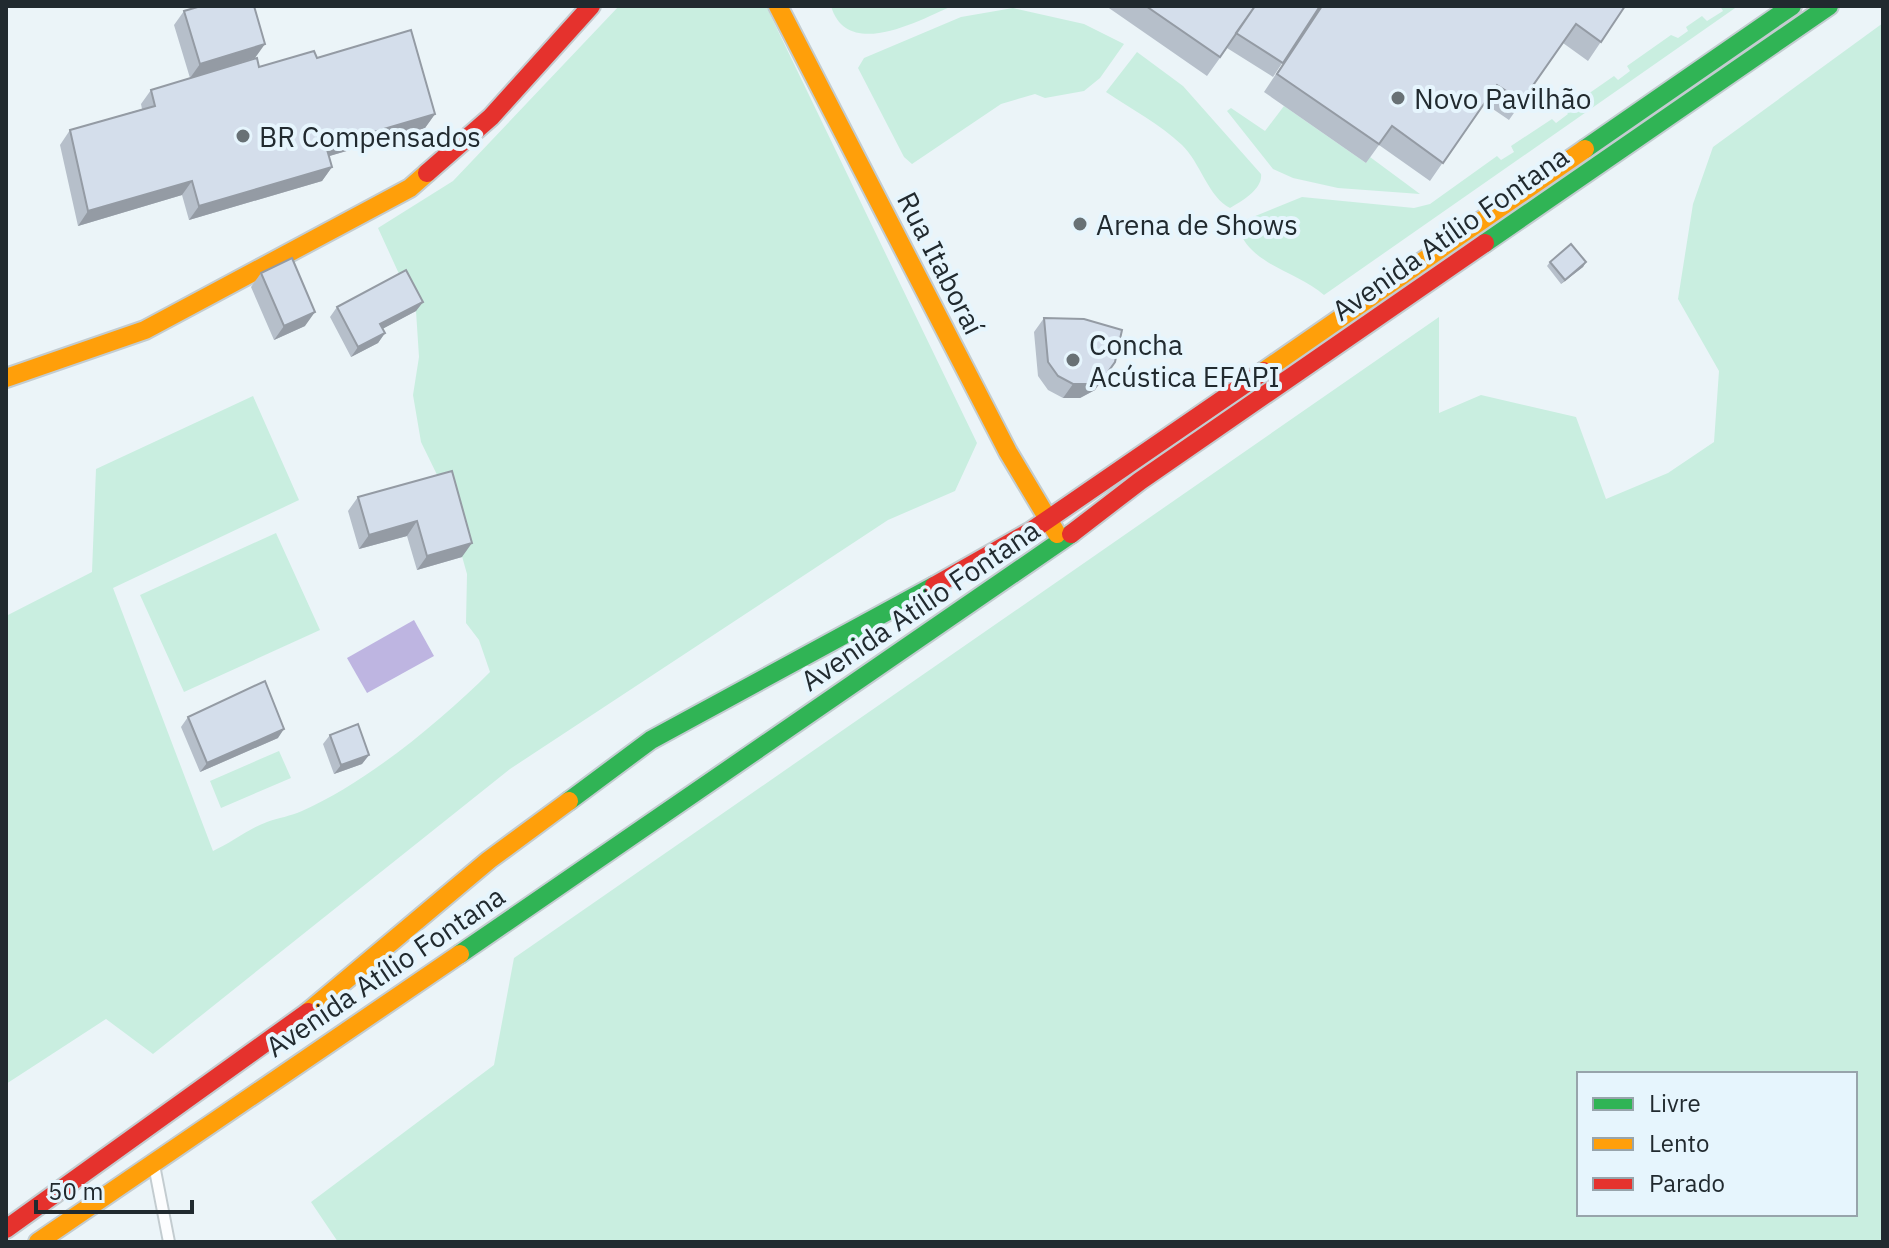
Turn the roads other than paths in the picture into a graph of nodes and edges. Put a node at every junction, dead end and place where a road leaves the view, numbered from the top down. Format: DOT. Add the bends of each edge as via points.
graph roads {
  1 [pos="591,6"];
  2 [pos="778,6"];
  3 [pos="1792,6"];
  4 [pos="1829,6"];
  5 [pos="6,378"];
  6 [pos="1047,519"];
  7 [pos="1062,542"];
  8 [pos="154,1162"];
  9 [pos="6,1229"];
  10 [pos="38,1242"];
  11 [pos="169,1242"];
  1 -- 5 [label="main road" via="491,117 410,188 145,330"];
  2 -- 6 [label="main road, Rua Itaboraí"];
  3 -- 6 [label="main road, Avenida Atílio Fontana"];
  4 -- 7 [label="main road, Avenida Atílio Fontana" via="1140,481"];
  6 -- 7 [label="main road, Rua Itaboraí"];
  6 -- 9 [label="main road, Avenida Atílio Fontana" via="651,740 489,860 287,1030"];
  7 -- 8 [label="main road, Avenida Atílio Fontana"];
  8 -- 10 [label="main road, Avenida Atílio Fontana"];
  8 -- 11 [label="lane"];
}
